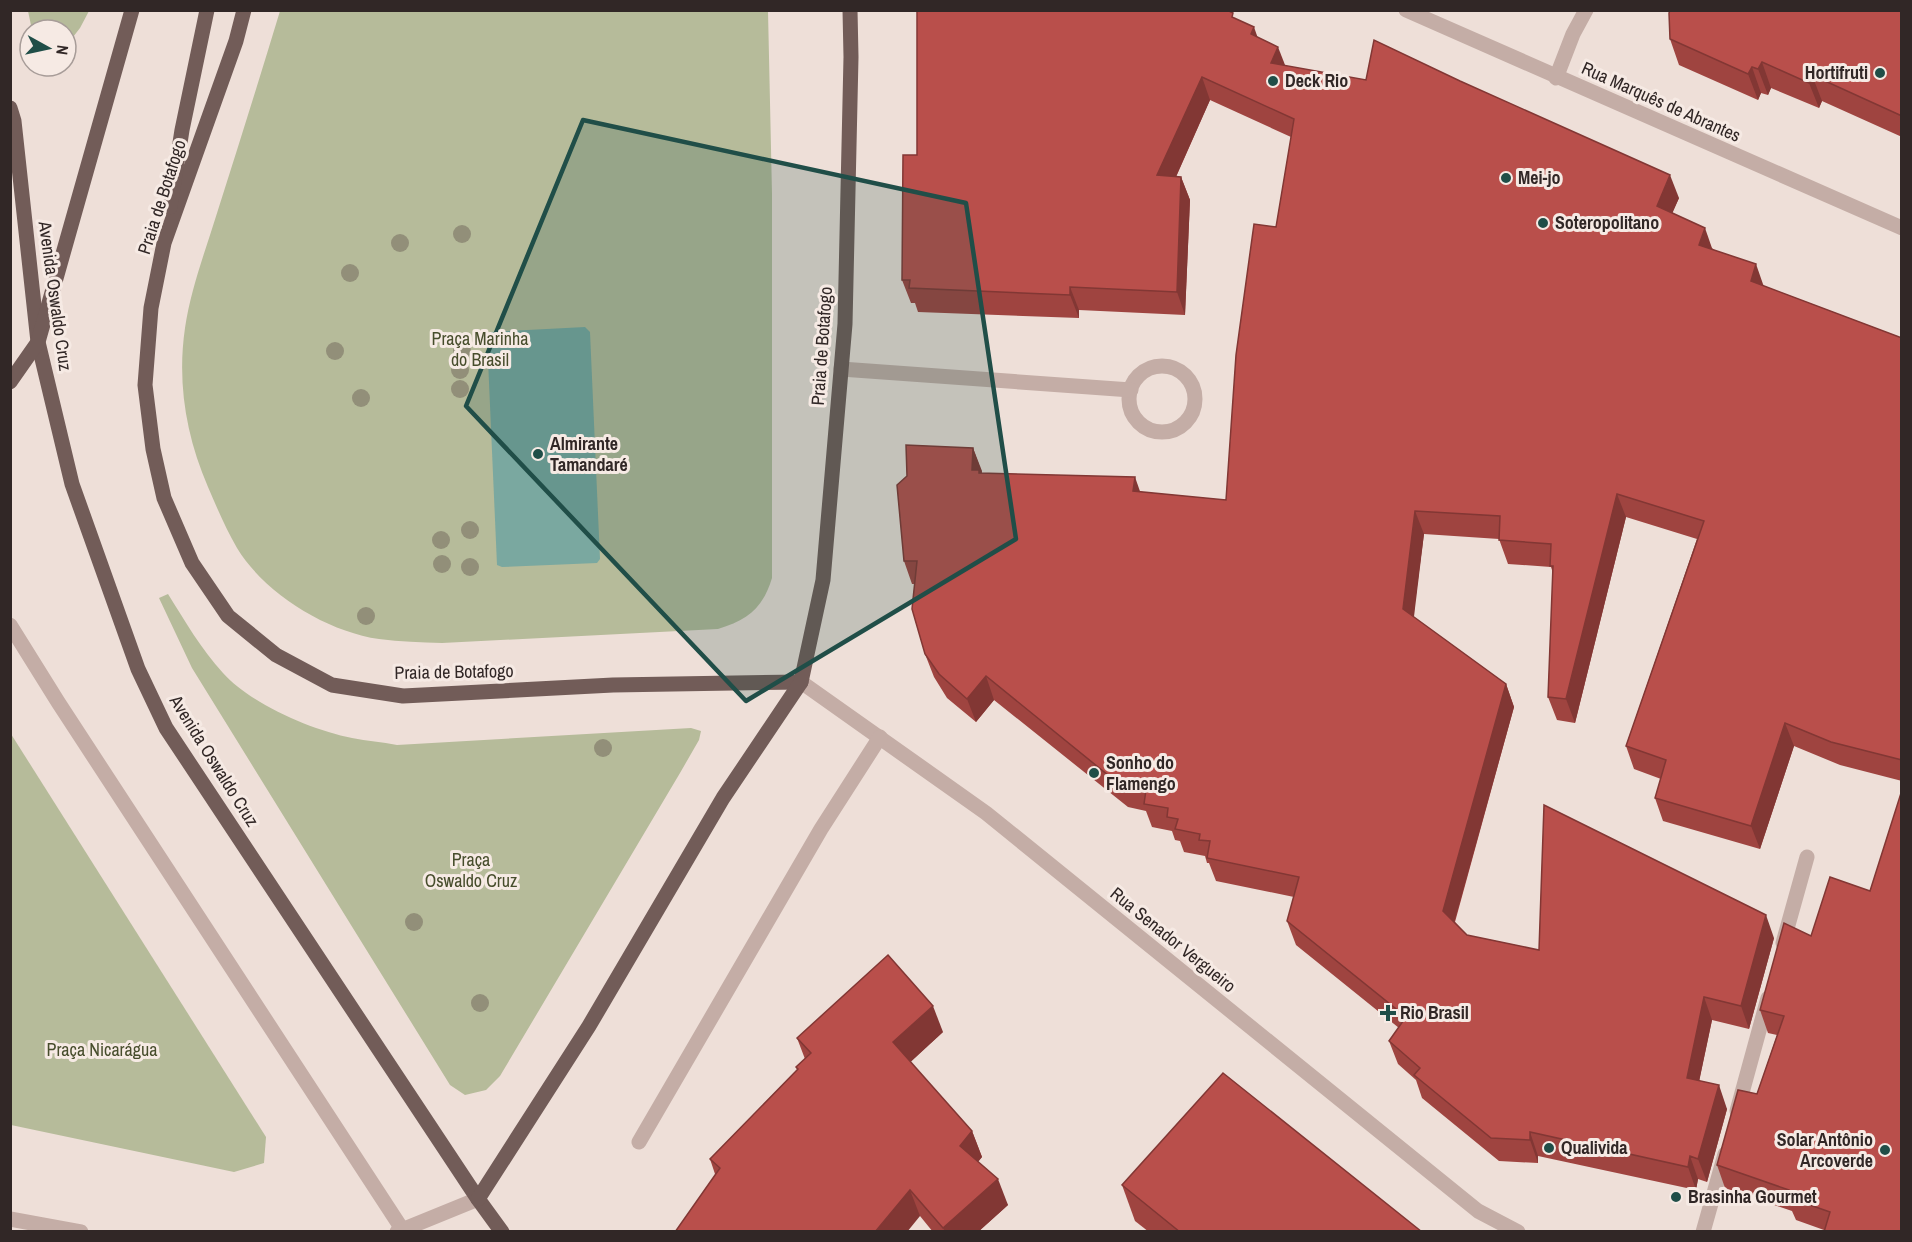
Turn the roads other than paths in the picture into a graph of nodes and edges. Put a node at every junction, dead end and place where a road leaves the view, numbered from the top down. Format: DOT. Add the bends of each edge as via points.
graph roads {
  1 [pos="132,10"];
  2 [pos="207,10"];
  3 [pos="244,10"];
  4 [pos="850,10"];
  5 [pos="1406,10"];
  6 [pos="1586,10"];
  7 [pos="1556,78"];
  8 [pos="10,108"];
  9 [pos="1902,228"];
  10 [pos="164,243"];
  11 [pos="38,342"];
  12 [pos="841,369"];
  13 [pos="10,382"];
  14 [pos="1131,390"];
  15 [pos="10,625"];
  16 [pos="801,682"];
  17 [pos="880,737"];
  18 [pos="1807,857"];
  19 [pos="1779,959"];
  20 [pos="1773,982"];
  21 [pos="639,1142"];
  22 [pos="478,1199"];
  23 [pos="10,1219"];
  24 [pos="402,1231"];
  25 [pos="81,1232"];
  26 [pos="502,1232"];
  27 [pos="1518,1232"];
  28 [pos="1703,1232"];
  1 -- 11 [label="main road"];
  2 -- 10 [label="main road"];
  3 -- 10 [label="main road, Praia de Botafogo"];
  4 -- 12 [label="main road, Praia de Botafogo"];
  5 -- 7 [label="street, Rua Marquês de Abrantes"];
  6 -- 7 [label="street"];
  7 -- 9 [label="street, Rua Marquês de Abrantes"];
  8 -- 11 [label="main road, Avenida Oswaldo Cruz"];
  10 -- 16 [label="main road, Praia de Botafogo" via="151,308 145,385 164,498 192,563 228,616 276,655 332,685 403,696 624,684"];
  11 -- 13 [label="main road"];
  11 -- 22 [label="main road, Avenida Oswaldo Cruz" via="72,484 138,669 166,728"];
  12 -- 14 [label="street"];
  12 -- 16 [label="main road, Praia de Botafogo" via="823,580"];
  14 -- 14 [label="street" via="1134,417 1152,430 1173,430 1190,418 1194,409 1194,387 1179,370 1169,366 1158,366 1138,375"];
  15 -- 24 [label="street"];
  16 -- 17 [label="street, Rua Senador Vergueiro"];
  16 -- 22 [label="main road, Praia de Botafogo" via="723,798 589,1026"];
  17 -- 21 [label="street" via="821,829"];
  17 -- 27 [label="street, Rua Senador Vergueiro" via="986,813 1478,1211"];
  18 -- 19 [label="street"];
  20 -- 28 [label="street"];
  22 -- 24 [label="street"];
  22 -- 26 [label="main road, Avenida Oswaldo Cruz"];
  23 -- 25 [label="street"];
}
